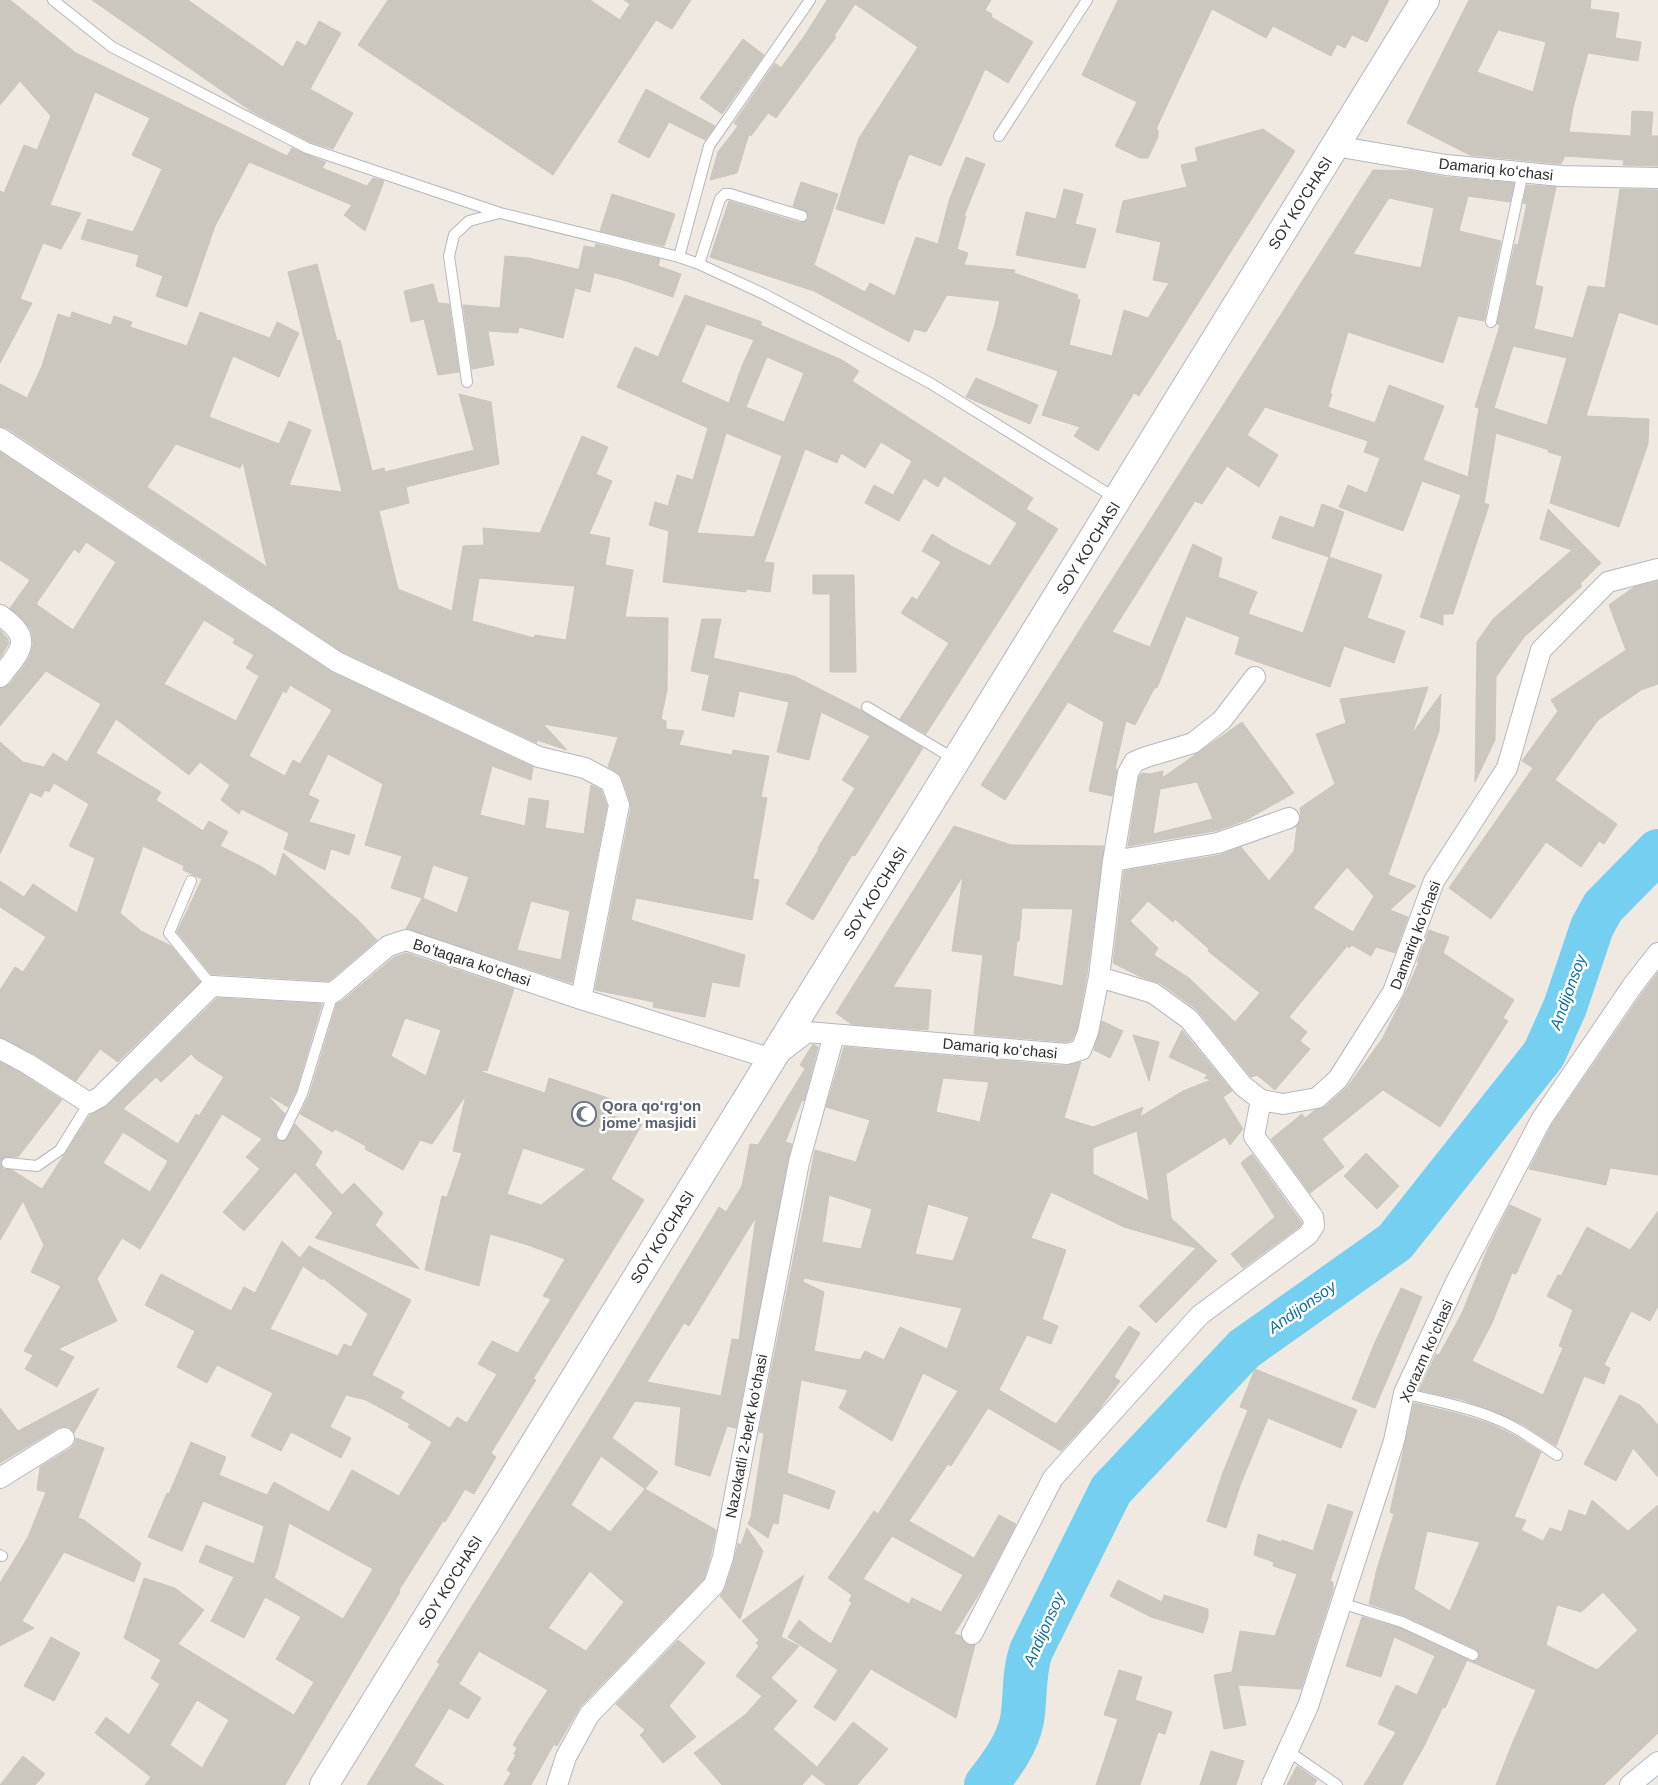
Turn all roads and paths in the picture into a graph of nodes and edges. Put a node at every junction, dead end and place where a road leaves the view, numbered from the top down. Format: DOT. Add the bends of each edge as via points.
graph roads {
  1 [pos="53,0"];
  2 [pos="810,0"];
  3 [pos="1087,0"];
  4 [pos="1425,0"];
  5 [pos="999,136"];
  6 [pos="1336,146"];
  7 [pos="1524,172"];
  8 [pos="1658,178"];
  9 [pos="500,213"];
  10 [pos="802,216"];
  11 [pos="679,258"];
  12 [pos="699,264"];
  13 [pos="1491,322"];
  14 [pos="467,382"];
  15 [pos="0,438"];
  16 [pos="1118,499"];
  17 [pos="1658,569"];
  18 [pos="0,615"];
  19 [pos="0,677"];
  20 [pos="1255,677"];
  21 [pos="867,707"];
  22 [pos="957,761"];
  23 [pos="1289,818"];
  24 [pos="1113,861"];
  25 [pos="191,881"];
  26 [pos="1658,953"];
  27 [pos="1099,977"];
  28 [pos="212,986"];
  29 [pos="333,993"];
  30 [pos="581,999"];
  31 [pos="834,1035"];
  32 [pos="0,1049"];
  33 [pos="772,1059"];
  34 [pos="1261,1100"];
  35 [pos="89,1103"];
  36 [pos="282,1135"];
  37 [pos="7,1163"];
  38 [pos="1404,1393"];
  39 [pos="64,1438"];
  40 [pos="1557,1455"];
  41 [pos="0,1478"];
  42 [pos="1341,1603"];
  43 [pos="972,1634"];
  44 [pos="1473,1655"];
  45 [pos="1288,1751"];
  46 [pos="1658,1762"];
  47 [pos="324,1785"];
  48 [pos="557,1785"];
  49 [pos="1272,1785"];
  50 [pos="1337,1785"];
  51 [pos="1630,1785"];
  1 -- 9 [label="lane" via="112,47 307,148"];
  2 -- 11 [label="lane" via="708,146"];
  3 -- 5 [label="lane"];
  4 -- 6 [label="main road, SOY KO'CHASI"];
  6 -- 7 [label="street, Damariq koʻchasi" via="1446,165"];
  6 -- 16 [label="main road, SOY KO'CHASI"];
  7 -- 8 [label="street, Damariq koʻchasi"];
  7 -- 13 [label="lane"];
  9 -- 11 [label="lane"];
  9 -- 14 [label="lane" via="469,221 454,235 449,256"];
  10 -- 12 [label="lane" via="725,194 720,199"];
  11 -- 12 [label="lane"];
  12 -- 16 [label="lane" via="764,294 930,383"];
  15 -- 30 [label="street" via="336,662 538,757 586,768 611,782 619,805"];
  16 -- 22 [label="main road, SOY KO'CHASI"];
  17 -- 34 [label="street, Damariq koʻchasi" via="1608,582 1540,650 1507,768 1434,881 1393,992 1338,1079 1317,1098 1283,1104"];
  18 -- 19 [label="street" via="15,626 22,639 19,653"];
  20 -- 24 [label="street" via="1222,720 1193,742 1134,762 1128,773"];
  21 -- 22 [label="lane"];
  22 -- 33 [label="main road, SOY KO'CHASI"];
  23 -- 24 [label="street" via="1218,843"];
  24 -- 27 [label="street"];
  25 -- 28 [label="lane" via="169,933"];
  26 -- 38 [label="street, Xorazm koʻchasi" via="1541,1120 1455,1284"];
  27 -- 31 [label="street, Damariq koʻchasi" via="1088,1032 1080,1050 1067,1054"];
  27 -- 34 [label="street, Damariq koʻchasi" via="1153,993 1189,1019 1242,1086"];
  28 -- 29 [label="street"];
  28 -- 35 [label="street" via="100,1097"];
  29 -- 30 [label="street, Boʻtaqara koʻchasi" via="388,946 406,940"];
  29 -- 36 [label="lane" via="302,1094"];
  30 -- 33 [label="street, Boʻtaqara koʻchasi"];
  31 -- 33 [label="street, Damariq koʻchasi" via="806,1032"];
  31 -- 48 [label="street, Nazokatli 2-berk koʻchasi" via="799,1162 723,1557 714,1585 590,1715 566,1756"];
  32 -- 35 [label="street"];
  33 -- 47 [label="main road, SOY KO'CHASI"];
  34 -- 43 [label="street" via="1254,1136 1312,1217 1314,1226 1308,1235 1200,1315 1053,1478"];
  35 -- 37 [label="lane" via="60,1150 37,1166"];
  38 -- 40 [label="lane" via="1494,1418"];
  38 -- 42 [label="street, Xorazm koʻchasi" via="1394,1441"];
  39 -- 41 [label="street"];
  42 -- 44 [label="lane" via="1402,1622"];
  42 -- 45 [label="street, Xorazm koʻchasi" via="1308,1706"];
  45 -- 49 [label="street, Xorazm koʻchasi"];
  45 -- 50 [label="lane"];
  46 -- 51 [label="street"];
}
